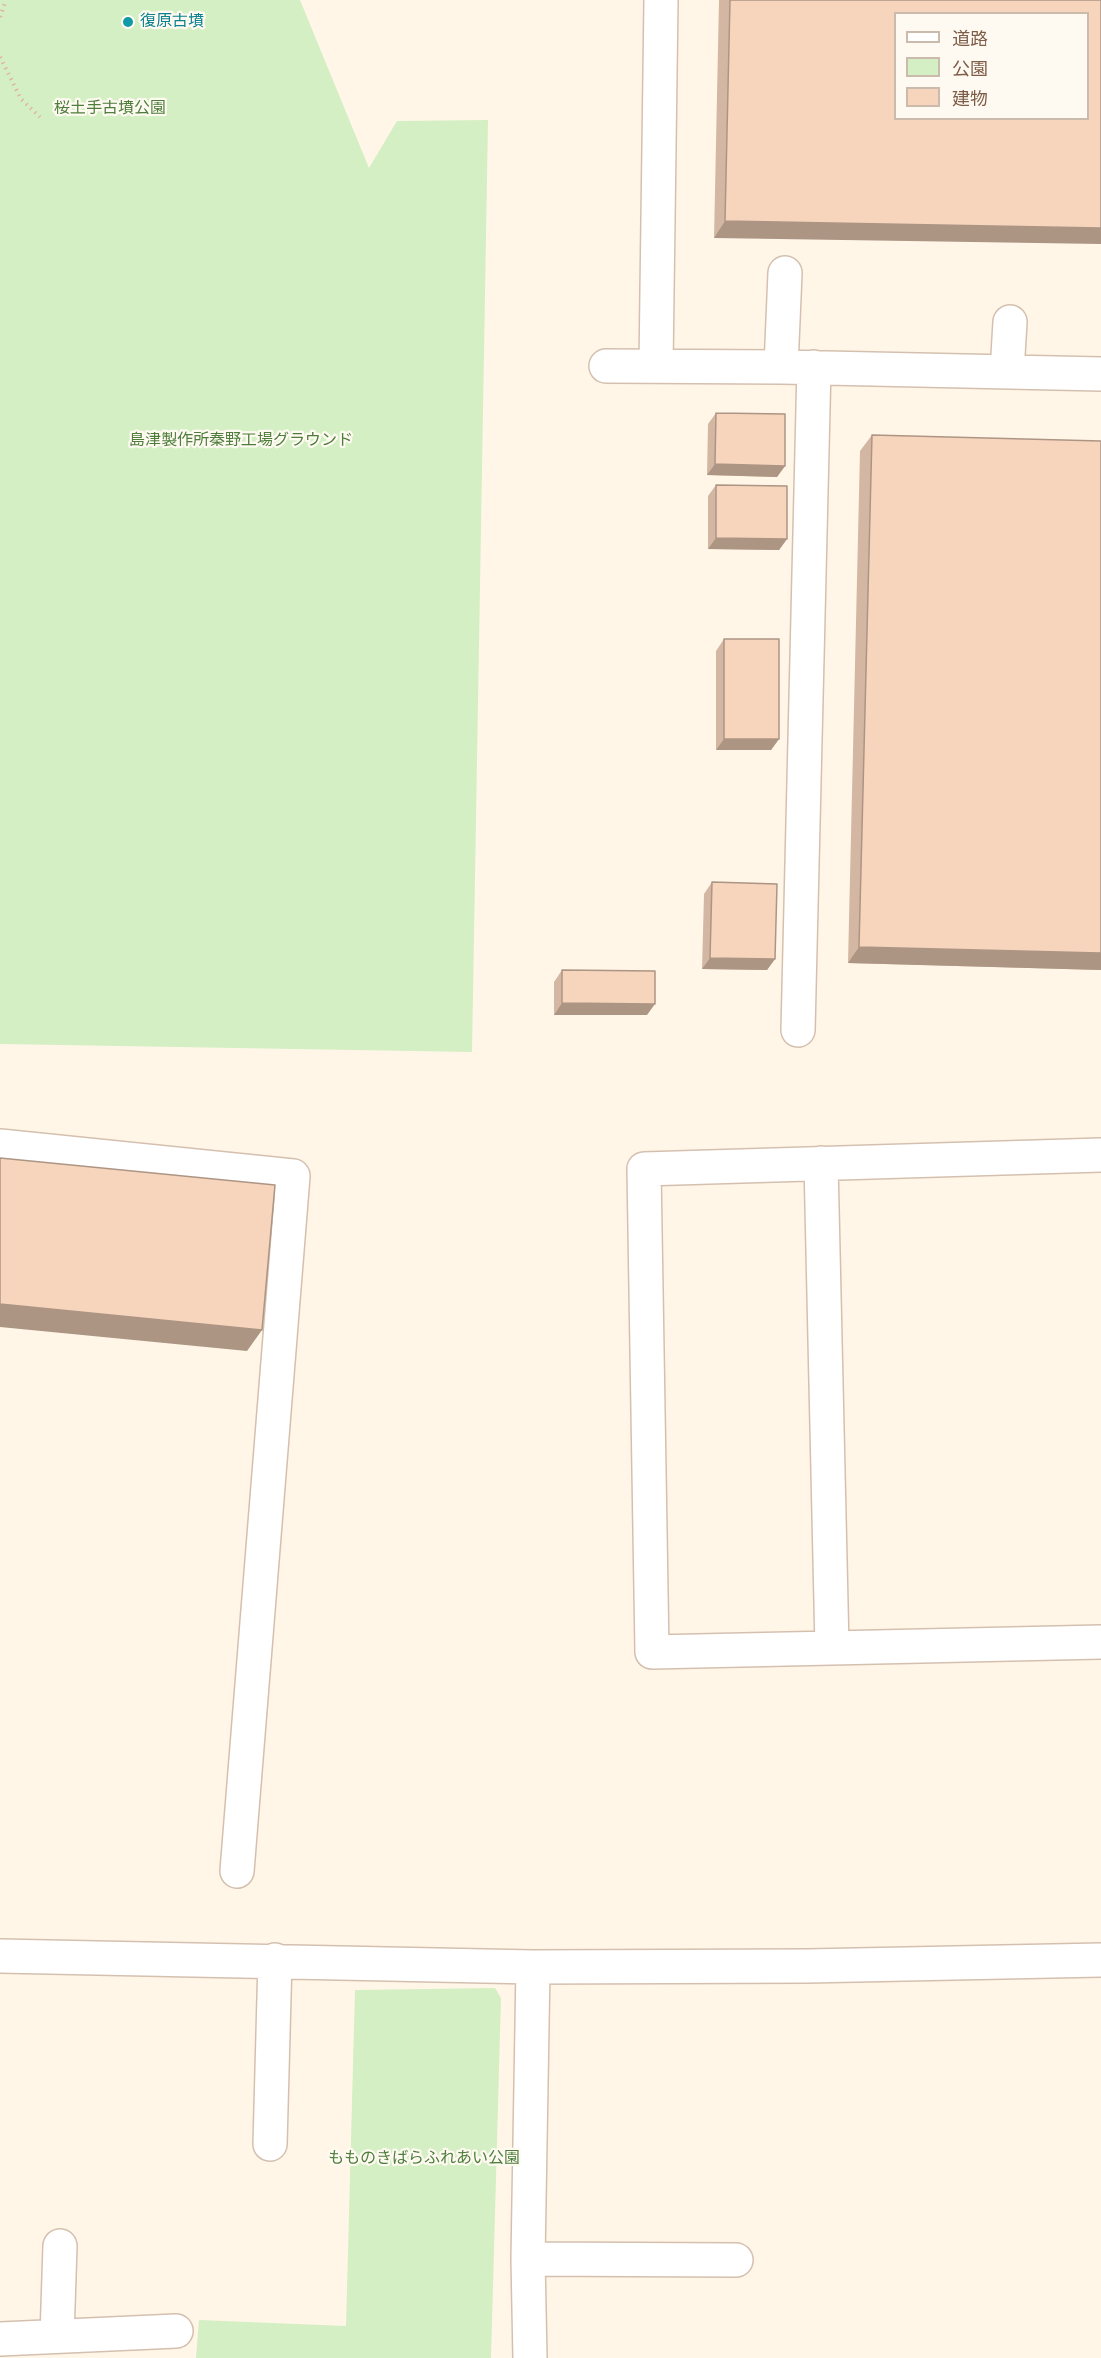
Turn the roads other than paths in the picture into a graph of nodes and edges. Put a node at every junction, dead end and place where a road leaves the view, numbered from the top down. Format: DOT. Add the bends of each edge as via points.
graph roads {
  1 [pos="661,0"];
  2 [pos="785,273"];
  3 [pos="1010,322"];
  4 [pos="656,365"];
  5 [pos="606,366"];
  6 [pos="781,367"];
  7 [pos="814,368"];
  8 [pos="1007,372"];
  9 [pos="1101,374"];
  10 [pos="798,1030"];
  11 [pos="0,1146"];
  12 [pos="1101,1155"];
  13 [pos="820,1163"];
  14 [pos="1101,1642"];
  15 [pos="832,1648"];
  16 [pos="237,1871"];
  17 [pos="0,1956"];
  18 [pos="274,1960"];
  19 [pos="1101,1960"];
  20 [pos="533,1967"];
  21 [pos="270,2144"];
  22 [pos="60,2246"];
  23 [pos="528,2259"];
  24 [pos="736,2260"];
  25 [pos="176,2331"];
  26 [pos="57,2336"];
  27 [pos="0,2339"];
  28 [pos="114,2346"];
  29 [pos="530,2358"];
  1 -- 4 [label="street"];
  2 -- 6 [label="street"];
  3 -- 8 [label="street"];
  4 -- 5 [label="street"];
  4 -- 6 [label="street"];
  6 -- 7 [label="street"];
  7 -- 8 [label="street"];
  7 -- 10 [label="street"];
  8 -- 9 [label="street"];
  11 -- 16 [label="street" via="293,1176"];
  12 -- 13 [label="street"];
  13 -- 15 [label="street"];
  13 -- 15 [label="street" via="644,1169 652,1652"];
  14 -- 15 [label="street"];
  17 -- 18 [label="street"];
  18 -- 20 [label="street"];
  18 -- 21 [label="street"];
  19 -- 20 [label="street"];
  20 -- 23 [label="street"];
  22 -- 26 [label="street"];
  23 -- 24 [label="street"];
  23 -- 29 [label="street"];
  25 -- 28 [label="street"];
  26 -- 27 [label="street"];
  26 -- 28 [label="street"];
}
